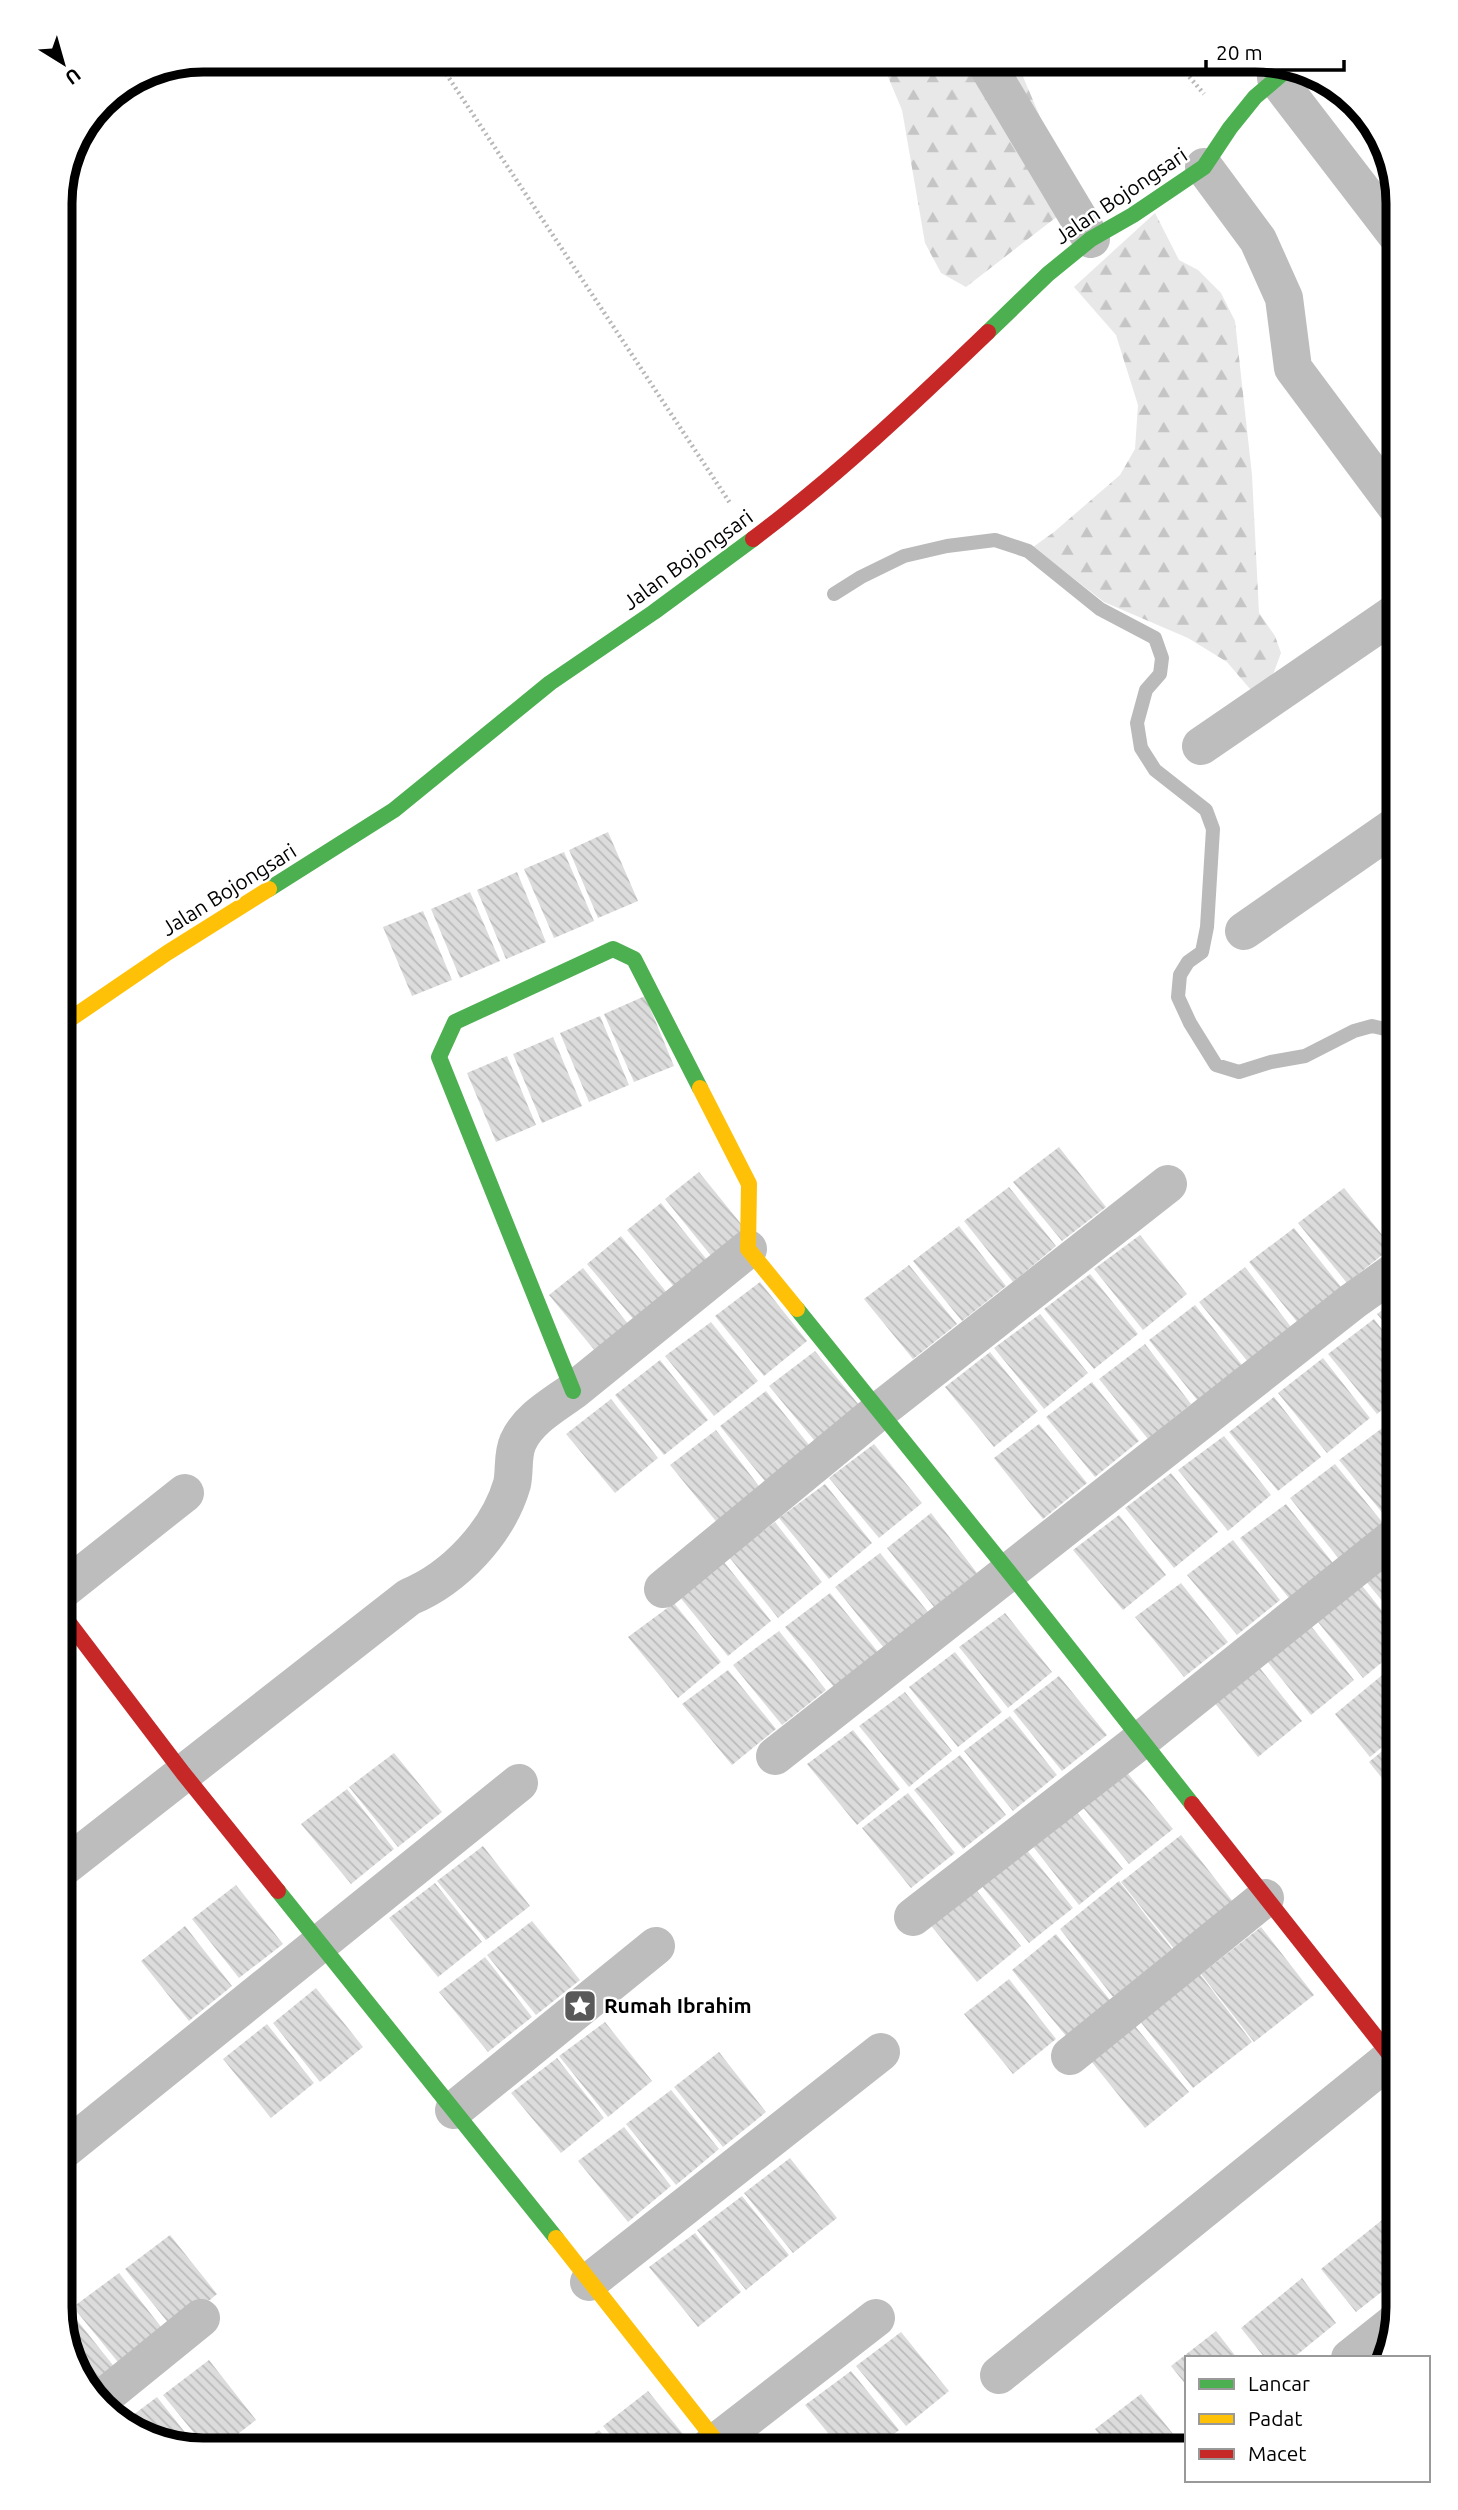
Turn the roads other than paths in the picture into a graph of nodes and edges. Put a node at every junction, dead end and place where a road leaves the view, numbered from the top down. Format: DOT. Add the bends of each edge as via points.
graph roads {
  1 [pos="991,72"];
  2 [pos="1281,74"];
  3 [pos="1283,75"];
  4 [pos="1204,167"];
  5 [pos="1386,220"];
  6 [pos="1091,239"];
  7 [pos="1386,493"];
  8 [pos="1386,619"];
  9 [pos="1201,746"];
  10 [pos="1386,832"];
  11 [pos="1244,931"];
  12 [pos="72,1018"];
  13 [pos="1168,1184"];
  14 [pos="748,1249"];
  15 [pos="1386,1278"];
  16 [pos="573,1391"];
  17 [pos="879,1411"];
  18 [pos="185,1493"];
  19 [pos="1386,1544"];
  20 [pos="1009,1572"];
  21 [pos="72,1582"];
  22 [pos="663,1589"];
  23 [pos="72,1627"];
  24 [pos="1141,1740"];
  25 [pos="775,1756"];
  26 [pos="183,1773"];
  27 [pos="519,1783"];
  28 [pos="72,1861"];
  29 [pos="1265,1898"];
  30 [pos="913,1917"];
  31 [pos="320,1942"];
  32 [pos="656,1946"];
  33 [pos="1386,2050"];
  34 [pos="881,2052"];
  35 [pos="1070,2056"];
  36 [pos="1386,2068"];
  37 [pos="454,2110"];
  38 [pos="72,2143"];
  39 [pos="589,2282"];
  40 [pos="201,2318"];
  41 [pos="876,2318"];
  42 [pos="1384,2331"];
  43 [pos="1353,2356"];
  44 [pos="999,2375"];
  45 [pos="106,2395"];
  46 [pos="708,2438"];
  47 [pos="726,2438"];
  1 -- 6 [label="street"];
  2 -- 4 [label="street, Jalan Bojongsari" via="1255,97"];
  3 -- 5 [label="street"];
  4 -- 6 [label="street, Jalan Bojongsari"];
  4 -- 7 [label="street" via="1264,251 1284,298 1293,368"];
  6 -- 12 [label="street, Jalan Bojongsari" via="1024,294 834,476 753,539 551,683 394,810"];
  8 -- 9 [label="street"];
  10 -- 11 [label="street"];
  13 -- 17 [label="street"];
  14 -- 16 [label="street"];
  14 -- 16 [label="street" via="749,1184 634,959 613,949 455,1022 439,1057"];
  14 -- 17 [label="street"];
  15 -- 20 [label="street"];
  16 -- 26 [label="street" via="524,1432 517,1444 505,1503 457,1567 409,1597"];
  17 -- 20 [label="street"];
  17 -- 22 [label="street"];
  18 -- 21 [label="street"];
  19 -- 24 [label="street"];
  20 -- 24 [label="street"];
  20 -- 25 [label="street"];
  23 -- 26 [label="street"];
  24 -- 29 [label="street"];
  24 -- 30 [label="street"];
  26 -- 28 [label="street"];
  26 -- 31 [label="street"];
  27 -- 31 [label="street"];
  29 -- 33 [label="street"];
  29 -- 35 [label="street"];
  31 -- 37 [label="street"];
  31 -- 38 [label="street"];
  32 -- 37 [label="street"];
  34 -- 39 [label="street"];
  36 -- 44 [label="street"];
  37 -- 39 [label="street"];
  39 -- 46 [label="street"];
  40 -- 45 [label="street"];
  41 -- 47 [label="street"];
  42 -- 43 [label="street"];
}
